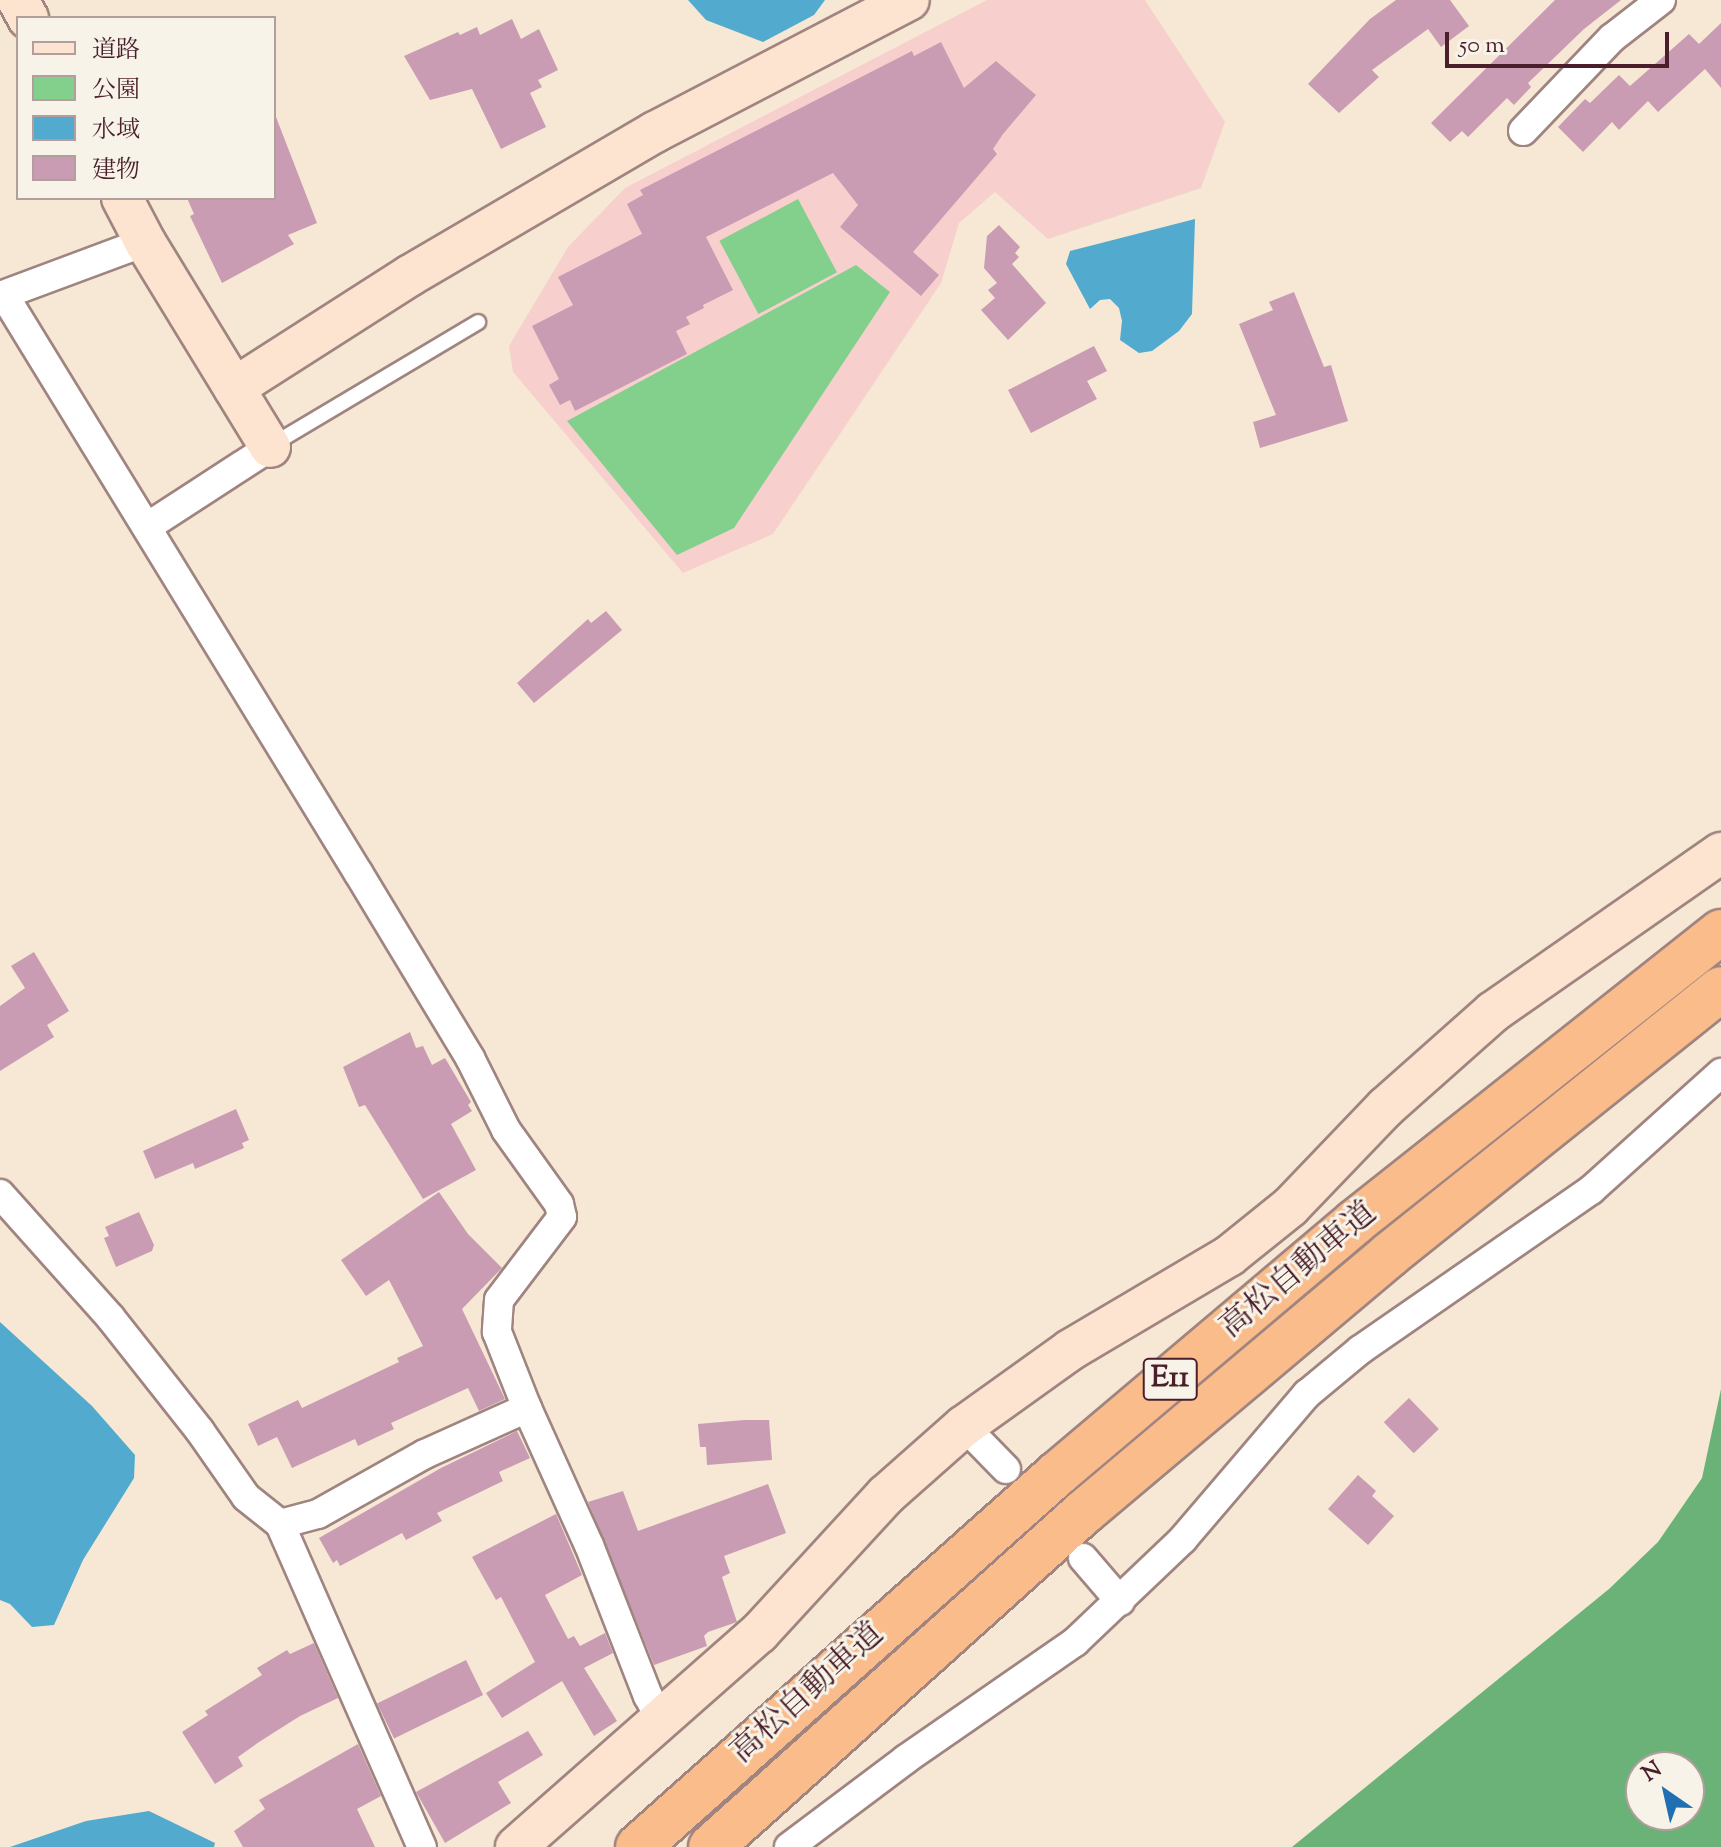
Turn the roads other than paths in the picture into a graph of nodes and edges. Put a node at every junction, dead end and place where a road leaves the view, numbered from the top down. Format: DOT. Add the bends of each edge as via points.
graph roads {
  1 [pos="909,0"];
  2 [pos="1661,0"];
  3 [pos="1523,131"];
  4 [pos="123,200"];
  5 [pos="145,242"];
  6 [pos="2,296"];
  7 [pos="478,322"];
  8 [pos="234,388"];
  9 [pos="270,447"];
  10 [pos="147,527"];
  11 [pos="1721,853"];
  12 [pos="1721,932"];
  13 [pos="1721,989"];
  14 [pos="1721,1073"];
  15 [pos="0,1194"];
  16 [pos="527,1408"];
  17 [pos="964,1426"];
  18 [pos="1006,1469"];
  19 [pos="280,1524"];
  20 [pos="1083,1558"];
  21 [pos="1120,1601"];
  22 [pos="662,1721"];
  23 [pos="422,1847"];
  24 [pos="516,1847"];
  25 [pos="638,1847"];
  26 [pos="711,1847"];
  27 [pos="789,1847"];
  1 -- 8 [label="street" via="655,132 411,275"];
  2 -- 3 [label="street" via="1612,38"];
  4 -- 5 [label="street"];
  5 -- 6 [label="street"];
  5 -- 8 [label="street"];
  6 -- 10 [label="street"];
  7 -- 9 [label="lane"];
  8 -- 9 [label="street"];
  9 -- 10 [label="street"];
  10 -- 16 [label="street" via="462,1045 506,1130 559,1204 562,1217 499,1300 497,1332"];
  11 -- 17 [label="street" via="1493,1012 1386,1107 1290,1207 1229,1256 1070,1350"];
  12 -- 25 [label="highway, 高松自動車道 / E11" via="1355,1222 1057,1474"];
  13 -- 26 [label="highway, 高松自動車道 / E11" via="1389,1255 1084,1512"];
  14 -- 21 [label="street" via="1591,1190 1360,1350 1307,1394 1183,1539"];
  15 -- 19 [label="street" via="110,1317 246,1497"];
  16 -- 19 [label="street" via="425,1454 318,1514"];
  16 -- 22 [label="street"];
  17 -- 18 [label="street"];
  17 -- 22 [label="street" via="886,1495 759,1633"];
  19 -- 23 [label="street"];
  20 -- 21 [label="street"];
  21 -- 27 [label="street" via="1075,1642"];
  22 -- 24 [label="street"];
}
